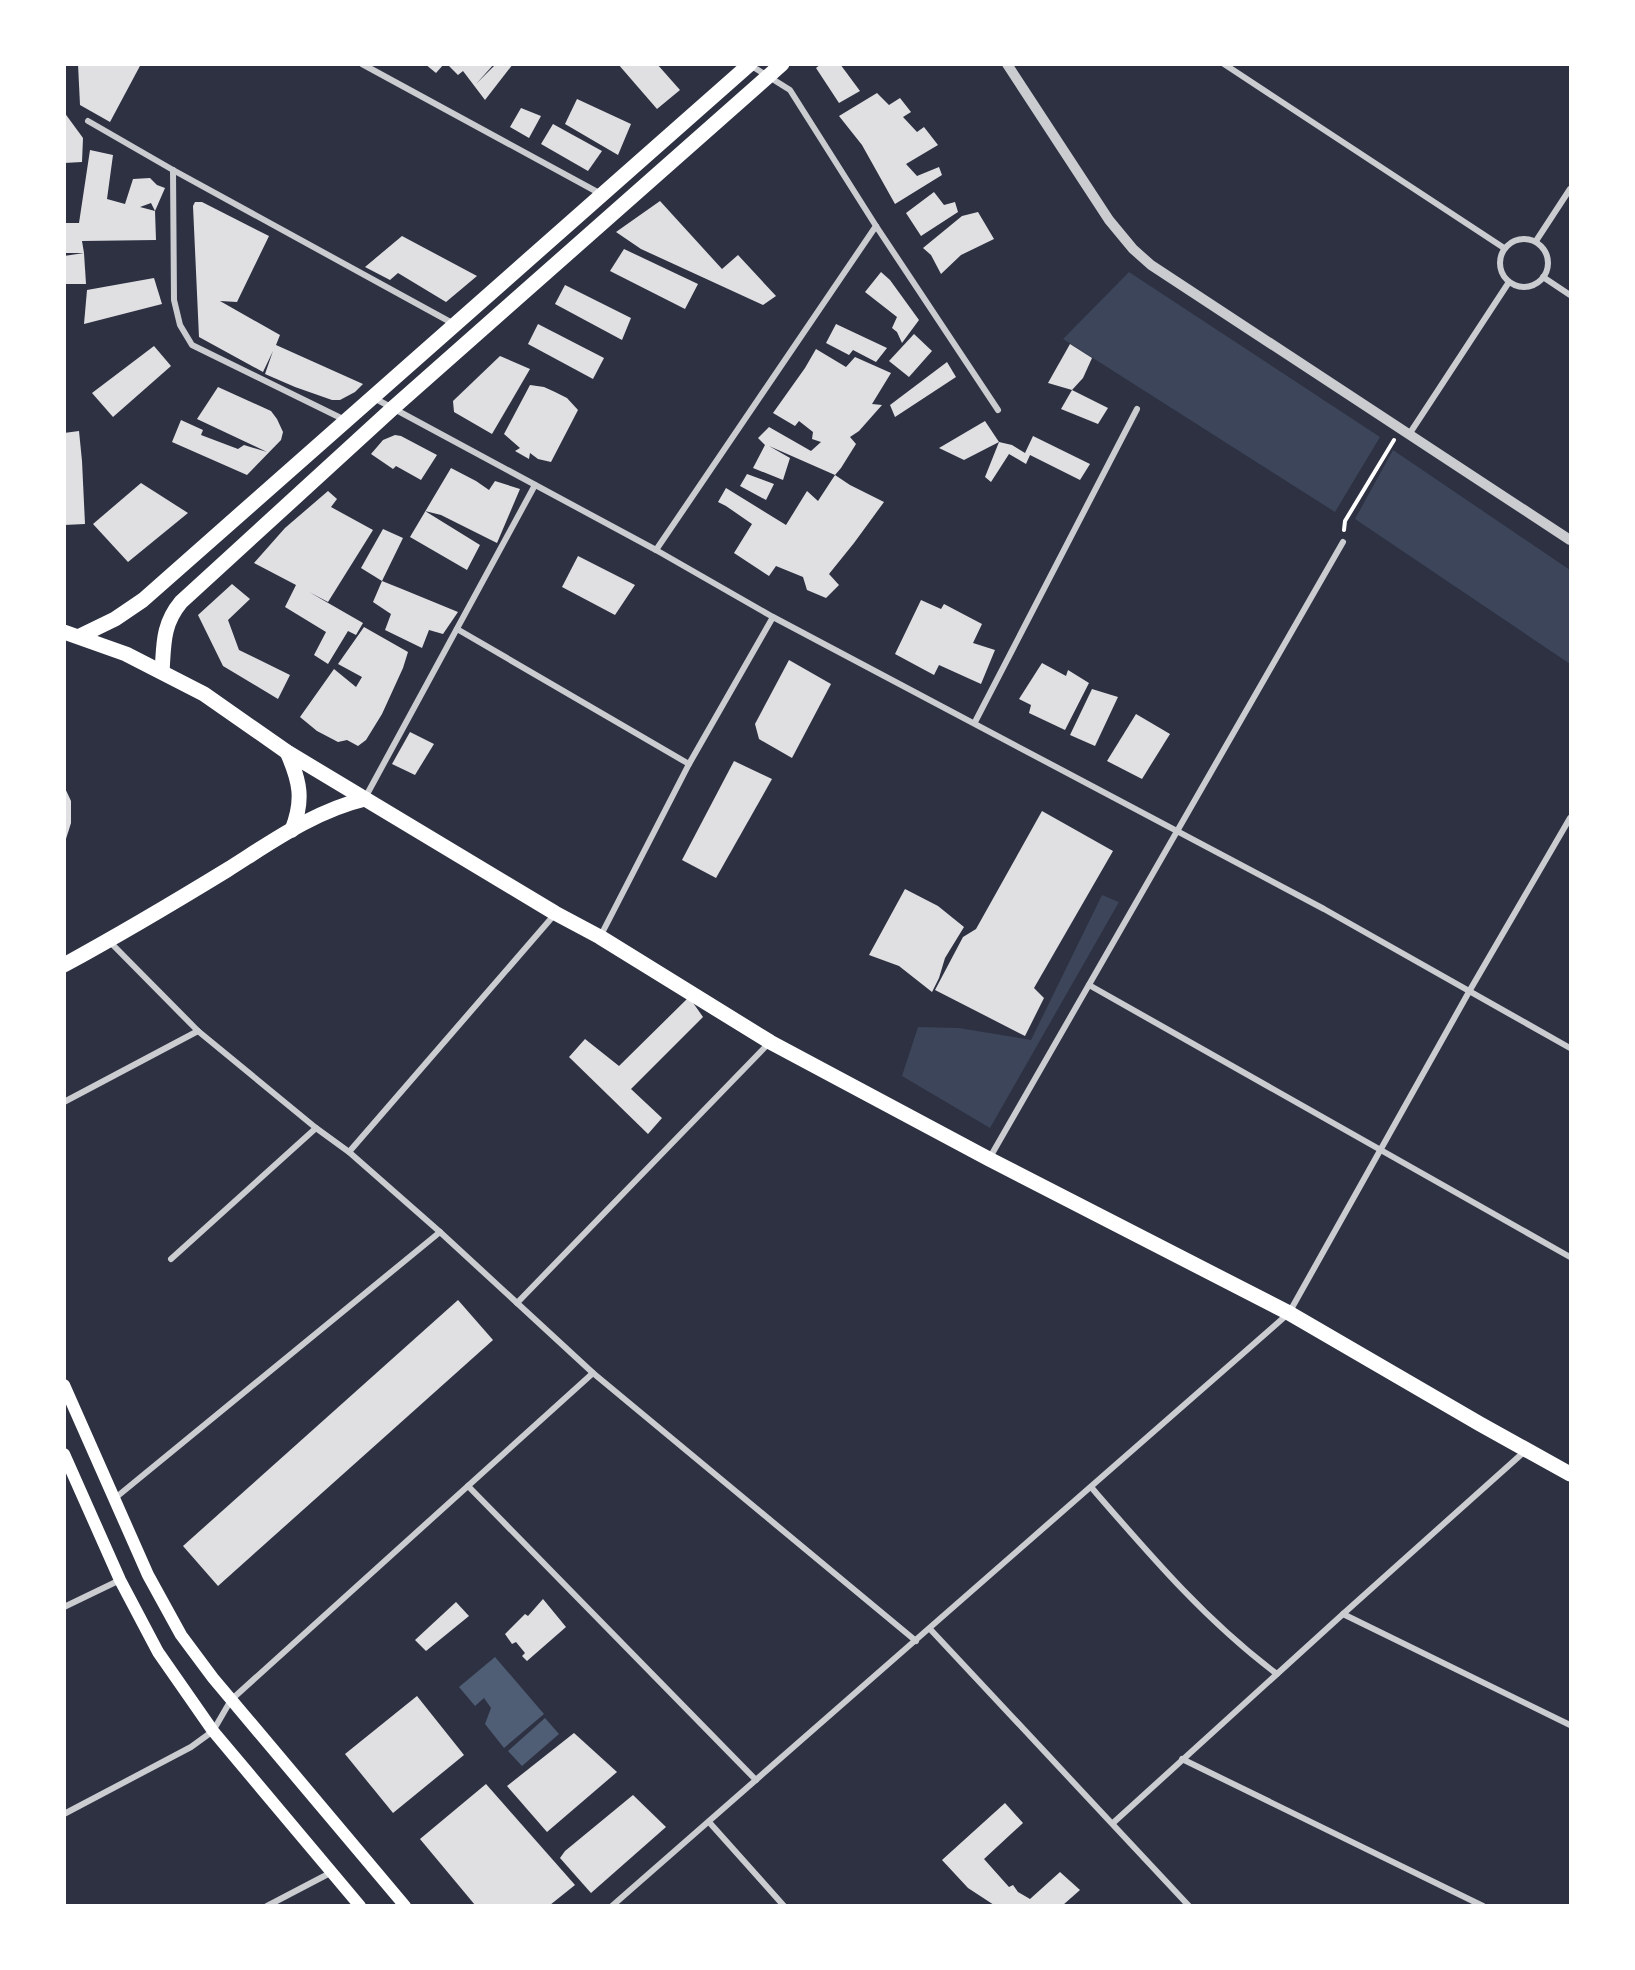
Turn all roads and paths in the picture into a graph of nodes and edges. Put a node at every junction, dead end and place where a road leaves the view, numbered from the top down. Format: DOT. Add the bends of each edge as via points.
graph roads {
  1 [pos="362,64"];
  2 [pos="782,64"];
  3 [pos="1007,64"];
  4 [pos="1224,64"];
  5 [pos="749,65"];
  6 [pos="769,77"];
  7 [pos="88,121"];
  8 [pos="173,170"];
  9 [pos="1570,189"];
  10 [pos="601,194"];
  11 [pos="876,226"];
  12 [pos="1536,241"];
  13 [pos="1504,248"];
  14 [pos="1543,278"];
  15 [pos="1509,282"];
  16 [pos="1570,295"];
  17 [pos="454,324"];
  18 [pos="372,397"];
  19 [pos="393,408"];
  20 [pos="1137,409"];
  21 [pos="998,410"];
  22 [pos="345,421"];
  23 [pos="1405,430"];
  24 [pos="535,485"];
  25 [pos="1570,540"];
  26 [pos="1343,542"];
  27 [pos="656,550"];
  28 [pos="773,617"];
  29 [pos="457,629"];
  30 [pos="64,632"];
  31 [pos="80,636"];
  32 [pos="162,672"];
  33 [pos="975,722"];
  34 [pos="287,752"];
  35 [pos="689,764"];
  36 [pos="364,799"];
  37 [pos="1570,818"];
  38 [pos="292,830"];
  39 [pos="1179,830"];
  40 [pos="555,913"];
  41 [pos="600,937"];
  42 [pos="108,941"];
  43 [pos="64,965"];
  44 [pos="1089,985"];
  45 [pos="1470,990"];
  46 [pos="198,1031"];
  47 [pos="770,1042"];
  48 [pos="1570,1048"];
  49 [pos="64,1102"];
  50 [pos="316,1128"];
  51 [pos="1380,1150"];
  52 [pos="350,1152"];
  53 [pos="989,1159"];
  54 [pos="440,1232"];
  55 [pos="1570,1257"];
  56 [pos="171,1259"];
  57 [pos="517,1304"];
  58 [pos="1289,1313"];
  59 [pos="593,1373"];
  60 [pos="64,1385"];
  61 [pos="1526,1449"];
  62 [pos="64,1454"];
  63 [pos="1570,1474"];
  64 [pos="468,1486"];
  65 [pos="1090,1487"];
  66 [pos="114,1499"];
  67 [pos="120,1580"];
  68 [pos="64,1607"];
  69 [pos="1343,1614"];
  70 [pos="930,1629"];
  71 [pos="916,1641"];
  72 [pos="1277,1674"];
  73 [pos="231,1700"];
  74 [pos="1570,1725"];
  75 [pos="213,1731"];
  76 [pos="1182,1760"];
  77 [pos="756,1780"];
  78 [pos="64,1814"];
  79 [pos="709,1822"];
  80 [pos="1113,1823"];
  81 [pos="332,1872"];
  82 [pos="267,1905"];
  83 [pos="360,1905"];
  84 [pos="405,1905"];
  85 [pos="612,1905"];
  86 [pos="784,1905"];
  87 [pos="1189,1905"];
  88 [pos="1483,1905"];
  1 -- 10 [label="street"];
  2 -- 6 [label="main road"];
  3 -- 23 [label="street" via="1109,220 1133,249 1151,265"];
  4 -- 13 [label="street"];
  5 -- 6 [label="street"];
  5 -- 10 [label="main road"];
  6 -- 11 [label="street" via="790,90"];
  6 -- 19 [label="main road"];
  7 -- 8 [label="street"];
  8 -- 17 [label="street"];
  8 -- 22 [label="street" via="174,300 180,325 192,345"];
  9 -- 12 [label="street"];
  10 -- 17 [label="main road"];
  11 -- 21 [label="street"];
  11 -- 27 [label="street"];
  12 -- 13 [label="street" via="1524,238"];
  12 -- 14 [label="street" via="1548,256"];
  13 -- 15 [label="street" via="1500,267"];
  14 -- 15 [label="street" via="1524,287"];
  14 -- 16 [label="street"];
  15 -- 23 [label="street"];
  17 -- 18 [label="main road"];
  18 -- 19 [label="street"];
  18 -- 22 [label="main road"];
  19 -- 24 [label="street"];
  19 -- 32 [label="main road" via="181,602 168,623"];
  20 -- 33 [label="street"];
  22 -- 31 [label="main road" via="143,600"];
  23 -- 25 [label="street"];
  23 -- 26 [label="path" via="1345,521"];
  24 -- 27 [label="street"];
  24 -- 29 [label="street"];
  26 -- 39 [label="street"];
  27 -- 28 [label="street"];
  28 -- 33 [label="street"];
  28 -- 35 [label="street"];
  29 -- 35 [label="street"];
  29 -- 36 [label="street"];
  30 -- 31 [label="main road"];
  31 -- 32 [label="main road"];
  32 -- 34 [label="main road" via="204,694"];
  33 -- 39 [label="street"];
  34 -- 36 [label="main road"];
  34 -- 38 [label="main road" via="295,768 300,800"];
  35 -- 41 [label="street"];
  36 -- 38 [label="main road" via="334,808"];
  36 -- 40 [label="main road"];
  37 -- 45 [label="street"];
  38 -- 42 [label="main road"];
  39 -- 44 [label="street"];
  39 -- 45 [label="street"];
  40 -- 41 [label="main road"];
  40 -- 52 [label="street"];
  41 -- 47 [label="main road"];
  42 -- 43 [label="main road"];
  42 -- 46 [label="street"];
  44 -- 51 [label="street"];
  44 -- 53 [label="street"];
  45 -- 48 [label="street"];
  45 -- 51 [label="street"];
  46 -- 49 [label="street"];
  46 -- 50 [label="street"];
  47 -- 53 [label="main road"];
  47 -- 57 [label="street"];
  50 -- 52 [label="street"];
  50 -- 56 [label="street"];
  51 -- 55 [label="street"];
  51 -- 58 [label="street"];
  52 -- 54 [label="street"];
  53 -- 58 [label="main road"];
  54 -- 57 [label="street"];
  54 -- 66 [label="street"];
  57 -- 59 [label="street"];
  58 -- 61 [label="main road"];
  58 -- 65 [label="street"];
  59 -- 64 [label="street"];
  59 -- 71 [label="street"];
  60 -- 66 [label="main road"];
  61 -- 63 [label="main road"];
  61 -- 69 [label="street"];
  62 -- 67 [label="main road"];
  64 -- 73 [label="street"];
  64 -- 77 [label="street"];
  65 -- 70 [label="street"];
  65 -- 72 [label="street" via="1168,1576"];
  66 -- 73 [label="main road" via="148,1575 181,1635"];
  67 -- 68 [label="street"];
  67 -- 75 [label="main road" via="158,1652"];
  69 -- 72 [label="street"];
  69 -- 74 [label="street"];
  70 -- 71 [label="street"];
  70 -- 80 [label="street"];
  71 -- 77 [label="street"];
  72 -- 76 [label="street"];
  73 -- 75 [label="street"];
  73 -- 84 [label="main road"];
  75 -- 78 [label="street" via="191,1747"];
  75 -- 81 [label="main road"];
  76 -- 80 [label="street"];
  76 -- 88 [label="street"];
  77 -- 79 [label="street"];
  79 -- 85 [label="street"];
  79 -- 86 [label="street"];
  80 -- 87 [label="street"];
  81 -- 82 [label="street"];
  81 -- 83 [label="main road"];
}
